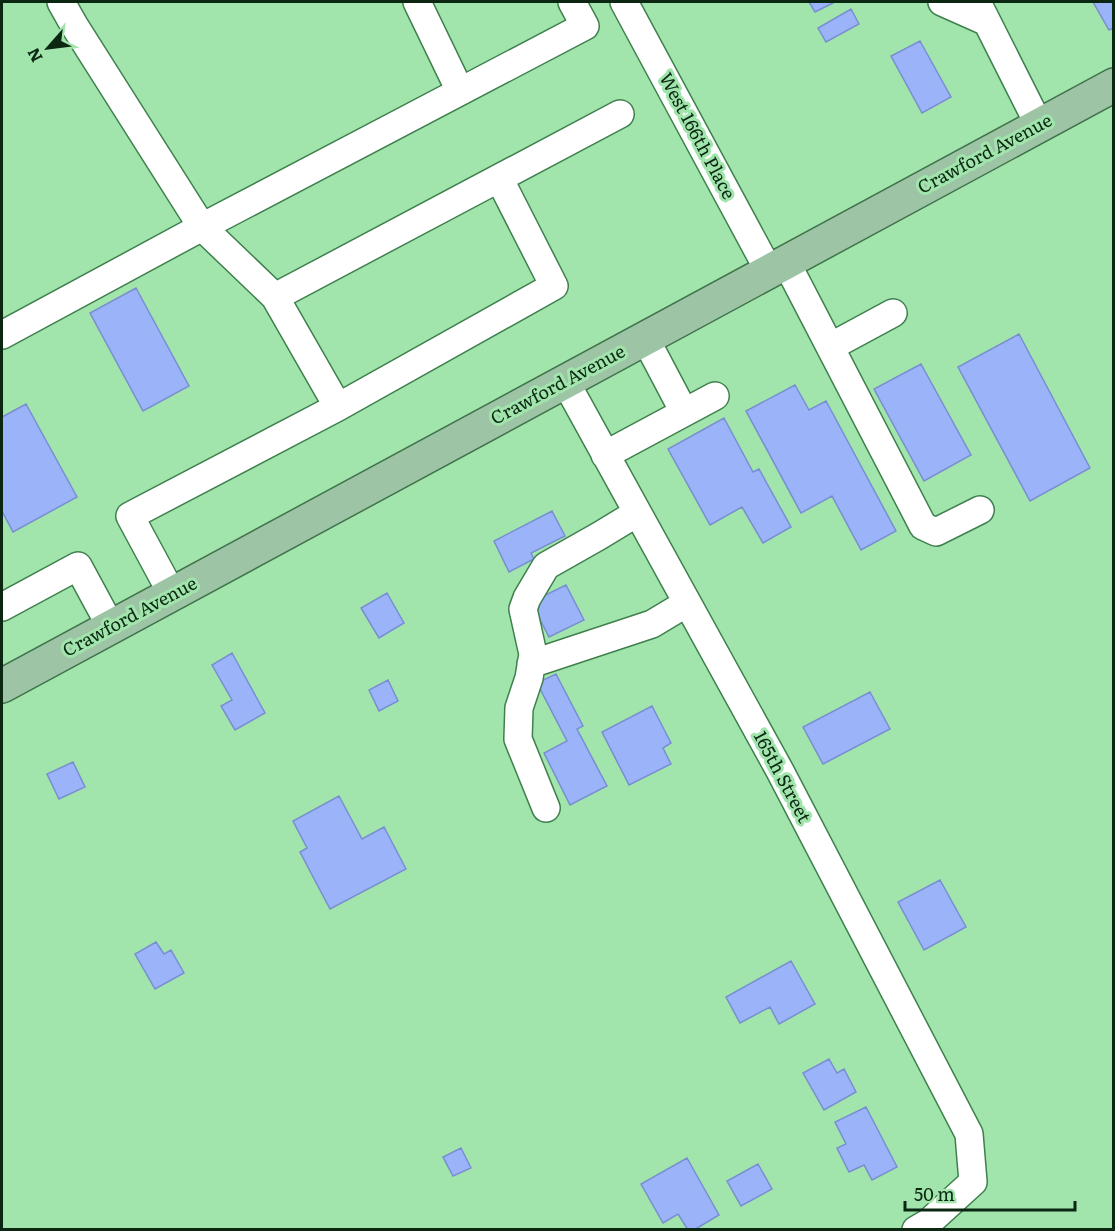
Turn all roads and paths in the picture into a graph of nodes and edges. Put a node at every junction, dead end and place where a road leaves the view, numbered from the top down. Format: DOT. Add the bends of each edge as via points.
graph roads {
  1 [pos="61,2"];
  2 [pos="417,2"];
  3 [pos="572,2"];
  4 [pos="624,2"];
  5 [pos="942,2"];
  6 [pos="982,11"];
  7 [pos="1113,85"];
  8 [pos="460,91"];
  9 [pos="620,114"];
  10 [pos="1039,125"];
  11 [pos="500,178"];
  12 [pos="202,227"];
  13 [pos="778,267"];
  14 [pos="275,297"];
  15 [pos="893,313"];
  16 [pos="2,335"];
  17 [pos="645,338"];
  18 [pos="830,347"];
  19 [pos="565,381"];
  20 [pos="715,396"];
  21 [pos="338,407"];
  22 [pos="684,412"];
  23 [pos="605,455"];
  24 [pos="980,510"];
  25 [pos="637,513"];
  26 [pos="172,594"];
  27 [pos="687,603"];
  28 [pos="2,607"];
  29 [pos="111,627"];
  30 [pos="531,664"];
  31 [pos="2,686"];
  32 [pos="546,808"];
  33 [pos="916,1230"];
  1 -- 12 [label="street"];
  2 -- 8 [label="street"];
  3 -- 8 [label="street" via="585,26"];
  4 -- 13 [label="street, West 166th Place"];
  5 -- 6 [label="street"];
  6 -- 10 [label="street"];
  7 -- 10 [label="main road, Crawford Avenue"];
  8 -- 12 [label="street"];
  9 -- 11 [label="street"];
  10 -- 13 [label="main road, Crawford Avenue"];
  11 -- 14 [label="street"];
  11 -- 21 [label="street" via="554,286"];
  12 -- 14 [label="street"];
  12 -- 16 [label="street"];
  13 -- 17 [label="main road, Crawford Avenue"];
  13 -- 18 [label="street, West 166th Place"];
  14 -- 21 [label="street"];
  15 -- 18 [label="street"];
  17 -- 19 [label="main road, Crawford Avenue"];
  17 -- 22 [label="street"];
  18 -- 24 [label="street, West 166th Place" via="922,526 936,532"];
  19 -- 23 [label="street, 165th Street"];
  19 -- 26 [label="main road, Crawford Avenue"];
  20 -- 22 [label="street"];
  21 -- 26 [label="street" via="130,516"];
  22 -- 23 [label="street"];
  23 -- 25 [label="street, 165th Street"];
  25 -- 27 [label="street, 165th Street"];
  25 -- 30 [label="street" via="546,566 523,609 533,654"];
  26 -- 29 [label="main road, Crawford Avenue"];
  27 -- 30 [label="street" via="652,624"];
  27 -- 33 [label="street, 165th Street" via="780,771 969,1134 973,1182"];
  28 -- 29 [label="street" via="78,566"];
  29 -- 31 [label="main road, Crawford Avenue"];
  30 -- 32 [label="street" via="519,708 518,739"];
}
